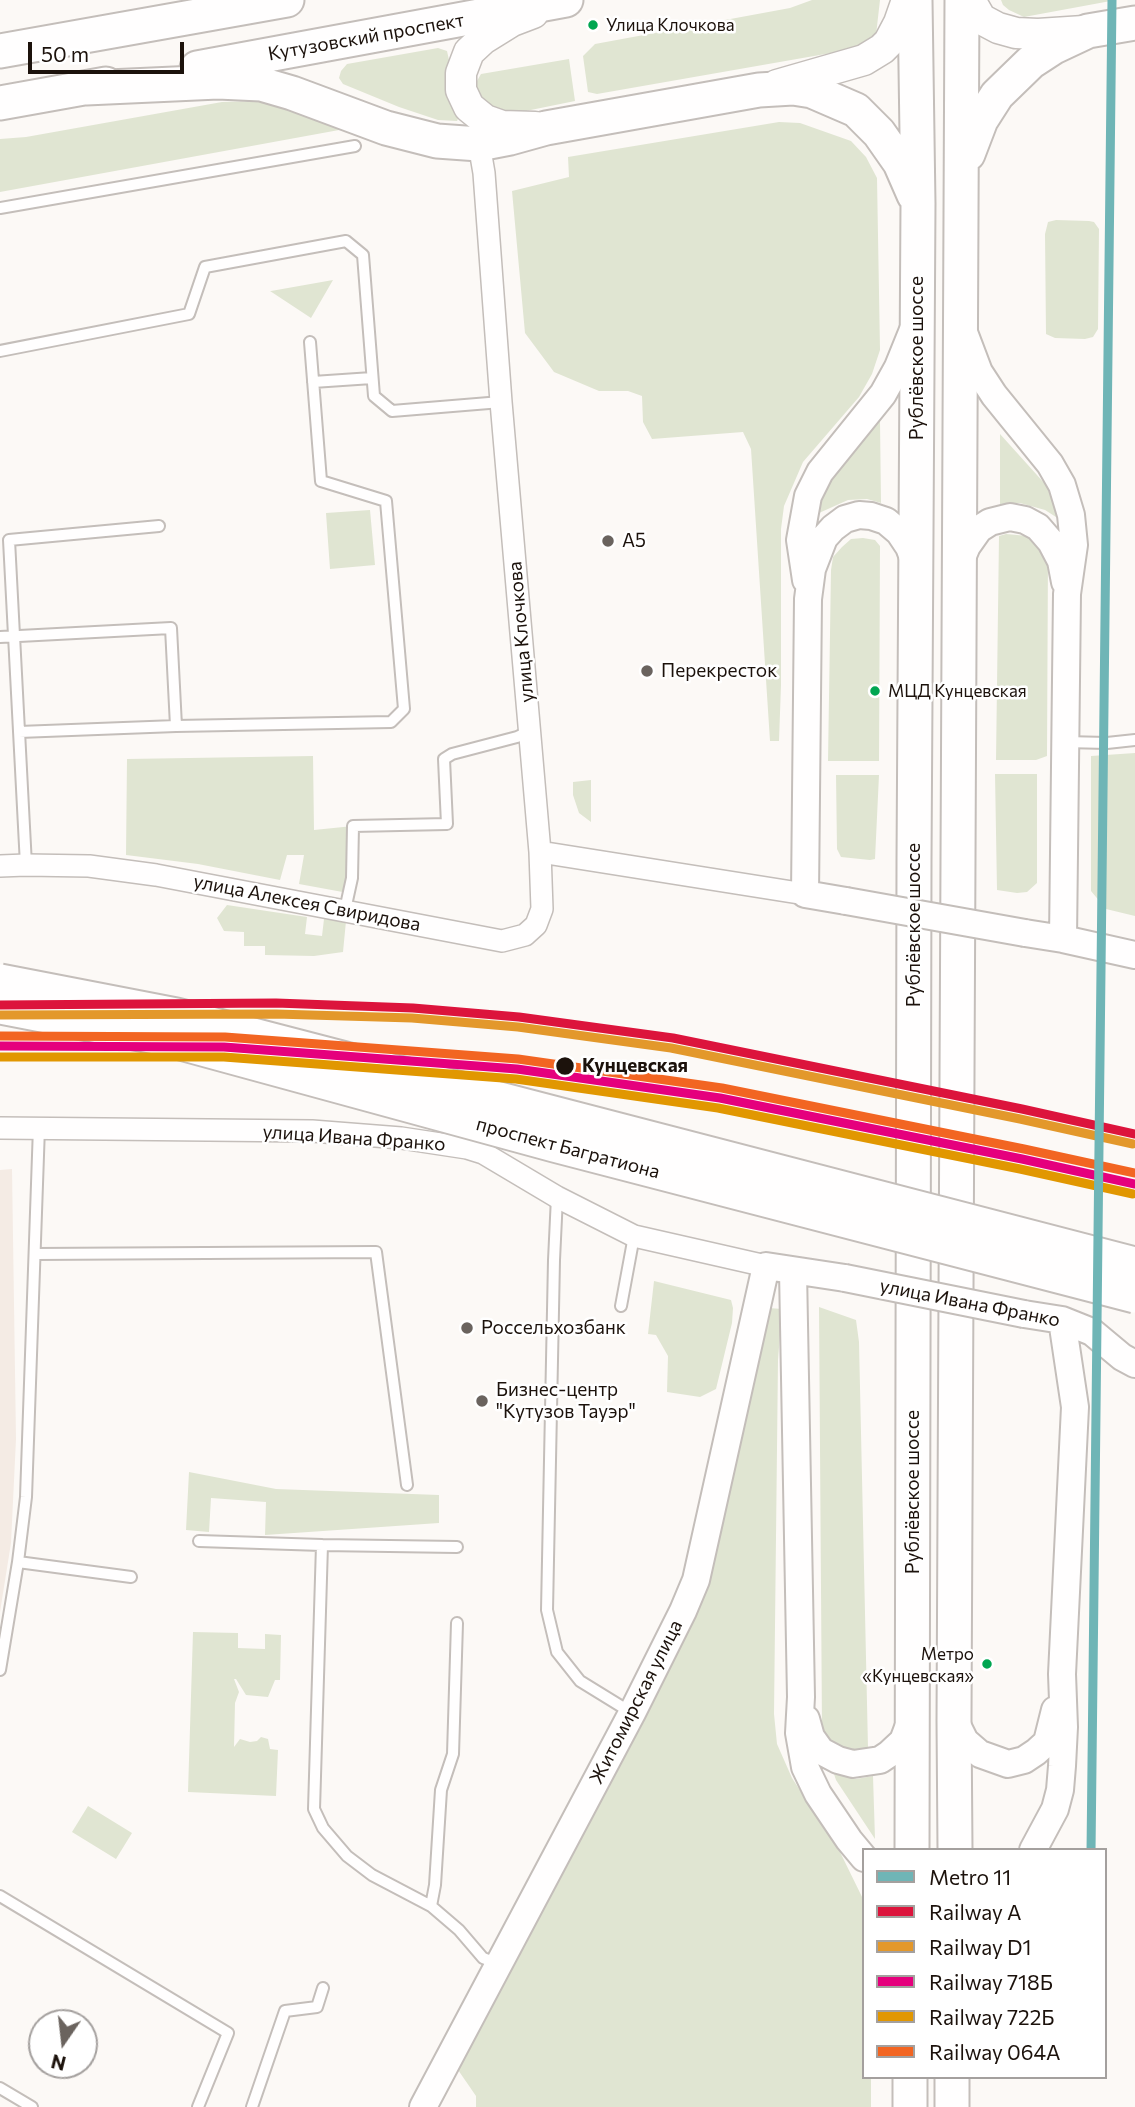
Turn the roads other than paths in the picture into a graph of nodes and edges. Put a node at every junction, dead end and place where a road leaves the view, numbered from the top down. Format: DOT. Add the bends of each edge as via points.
graph roads {
  1 [pos="287,0"];
  2 [pos="565,0"];
  3 [pos="907,0"];
  4 [pos="915,0"];
  5 [pos="962,0"];
  6 [pos="970,0"];
  7 [pos="1135,23"];
  8 [pos="1088,31"];
  9 [pos="0,51"];
  10 [pos="86,88"];
  11 [pos="758,90"];
  12 [pos="0,103"];
  13 [pos="546,128"];
  14 [pos="479,144"];
  15 [pos="355,146"];
  16 [pos="962,180"];
  17 [pos="918,203"];
  18 [pos="0,208"];
  19 [pos="960,320"];
  20 [pos="917,322"];
  21 [pos="310,342"];
  22 [pos="0,351"];
  23 [pos="372,378"];
  24 [pos="313,382"];
  25 [pos="501,402"];
  26 [pos="159,526"];
  27 [pos="959,566"];
  28 [pos="916,568"];
  29 [pos="1067,594"];
  30 [pos="808,599"];
  31 [pos="15,636"];
  32 [pos="0,637"];
  33 [pos="176,726"];
  34 [pos="530,731"];
  35 [pos="19,732"];
  36 [pos="1135,740"];
  37 [pos="1065,743"];
  38 [pos="540,852"];
  39 [pos="26,865"];
  40 [pos="0,866"];
  41 [pos="805,894"];
  42 [pos="345,910"];
  43 [pos="1063,939"];
  44 [pos="1135,955"];
  45 [pos="0,981"];
  46 [pos="0,1007"];
  47 [pos="39,1127"];
  48 [pos="0,1128"];
  49 [pos="557,1197"];
  50 [pos="634,1237"];
  51 [pos="35,1254"];
  52 [pos="1135,1264"];
  53 [pos="766,1266"];
  54 [pos="793,1271"];
  55 [pos="1135,1296"];
  56 [pos="621,1306"];
  57 [pos="1062,1320"];
  58 [pos="1135,1364"];
  59 [pos="407,1485"];
  60 [pos="199,1541"];
  61 [pos="322,1545"];
  62 [pos="457,1547"];
  63 [pos="18,1562"];
  64 [pos="131,1577"];
  65 [pos="457,1623"];
  66 [pos="0,1670"];
  67 [pos="1062,1674"];
  68 [pos="801,1697"];
  69 [pos="632,1713"];
  70 [pos="913,1713"];
  71 [pos="954,1719"];
  72 [pos="912,1848"];
  73 [pos="955,1848"];
  74 [pos="1034,1848"];
  75 [pos="862,1856"];
  76 [pos="0,1896"];
  77 [pos="431,1906"];
  78 [pos="499,1964"];
  79 [pos="323,1988"];
  80 [pos="910,2079"];
  81 [pos="953,2079"];
  82 [pos="0,2088"];
  83 [pos="32,2107"];
  84 [pos="198,2107"];
  85 [pos="252,2107"];
  86 [pos="423,2107"];
  87 [pos="910,2107"];
  88 [pos="952,2107"];
  1 -- 9 [label="main road"];
  2 -- 10 [label="main road, Кутузовский проспект"];
  2 -- 13 [label="main road" via="512,21 483,39 469,52 461,73 461,90 469,107 485,120 502,126"];
  3 -- 11 [label="main road" via="889,42 864,60"];
  4 -- 17 [label="main road, Рублёвское шоссе"];
  5 -- 16 [label="main road"];
  6 -- 8 [label="main road" via="981,19 1016,33"];
  7 -- 8 [label="main road"];
  8 -- 16 [label="main road" via="1031,62 997,95 970,146"];
  10 -- 12 [label="main road, Кутузовский проспект"];
  10 -- 14 [label="main road" via="261,84 386,128 438,141"];
  11 -- 13 [label="main road"];
  11 -- 17 [label="main road" via="812,91 856,110 879,132 900,163"];
  13 -- 14 [label="main road"];
  14 -- 25 [label="street, улица Клочкова"];
  15 -- 18 [label="lane"];
  16 -- 19 [label="main road"];
  17 -- 20 [label="main road, Рублёвское шоссе"];
  19 -- 27 [label="main road"];
  19 -- 29 [label="street" via="979,372 1062,485 1072,515 1074,545"];
  20 -- 28 [label="main road, Рублёвское шоссе"];
  20 -- 30 [label="street" via="883,394 820,472 808,496 800,540"];
  21 -- 24 [label="lane"];
  22 -- 23 [label="lane" via="189,314 205,268 346,241 363,255"];
  23 -- 24 [label="lane"];
  23 -- 25 [label="lane" via="374,396 393,411"];
  24 -- 33 [label="lane" via="321,481 386,501 404,709 391,722"];
  25 -- 34 [label="street, улица Клочкова"];
  26 -- 31 [label="lane" via="9,540"];
  27 -- 29 [label="street" via="979,529 1010,517 1025,520 1051,542 1061,561"];
  27 -- 71 [label="main road"];
  28 -- 30 [label="street" via="909,547 886,521 859,515 845,519 824,538 812,569"];
  28 -- 70 [label="main road, Рублёвское шоссе"];
  29 -- 37 [label="street"];
  30 -- 41 [label="street"];
  31 -- 32 [label="lane"];
  31 -- 33 [label="lane" via="171,628"];
  31 -- 35 [label="lane"];
  33 -- 35 [label="lane"];
  34 -- 38 [label="street, улица Клочкова"];
  34 -- 42 [label="lane" via="444,759 447,824 353,827 352,878"];
  35 -- 39 [label="lane"];
  36 -- 37 [label="lane"];
  37 -- 43 [label="street"];
  38 -- 41 [label="street"];
  38 -- 42 [label="street, улица Алексея Свиридова" via="542,909 536,925 526,934 502,941"];
  39 -- 40 [label="street, улица Алексея Свиридова"];
  39 -- 42 [label="street, улица Алексея Свиридова" via="89,866 156,875"];
  41 -- 43 [label="street, bridge"];
  43 -- 44 [label="street"];
  45 -- 52 [label="main road, проспект Багратиона, bridge" via="176,1015"];
  46 -- 55 [label="main road, проспект Багратиона, bridge" via="166,1039"];
  47 -- 48 [label="street, улица Ивана Франко"];
  47 -- 49 [label="street, улица Ивана Франко" via="312,1131 401,1138 483,1153"];
  47 -- 51 [label="lane"];
  49 -- 50 [label="street, улица Ивана Франко"];
  49 -- 69 [label="lane" via="549,1260 547,1611 557,1652 580,1681"];
  50 -- 53 [label="street, улица Ивана Франко"];
  50 -- 56 [label="lane"];
  51 -- 59 [label="lane" via="376,1252"];
  51 -- 63 [label="lane" via="26,1497"];
  53 -- 54 [label="street, улица Ивана Франко"];
  53 -- 69 [label="street, Житомирская улица" via="696,1580"];
  54 -- 57 [label="street, улица Ивана Франко, bridge"];
  54 -- 68 [label="street"];
  57 -- 58 [label="street, улица Ивана Франко" via="1092,1332"];
  57 -- 67 [label="street" via="1075,1407"];
  60 -- 61 [label="lane"];
  61 -- 62 [label="lane"];
  61 -- 77 [label="lane" via="314,1809 323,1828 347,1856 372,1875"];
  63 -- 64 [label="lane"];
  63 -- 66 [label="lane"];
  65 -- 77 [label="lane" via="453,1754 441,1790"];
  67 -- 71 [label="street" via="1047,1742 1024,1760 1008,1764 979,1754 965,1741"];
  67 -- 74 [label="street" via="1060,1790"];
  68 -- 70 [label="street" via="811,1737 821,1751 853,1764 889,1754 903,1741"];
  68 -- 75 [label="street" via="799,1732 806,1768 818,1794"];
  69 -- 78 [label="street, Житомирская улица"];
  70 -- 72 [label="main road, Рублёвское шоссе"];
  71 -- 73 [label="main road"];
  76 -- 84 [label="lane" via="228,2033"];
  77 -- 78 [label="lane" via="483,1958"];
  78 -- 86 [label="street, Житомирская улица"];
  79 -- 85 [label="lane" via="317,2007 285,2011"];
  80 -- 87 [label="main road"];
  81 -- 88 [label="main road"];
  82 -- 83 [label="lane"];
}
